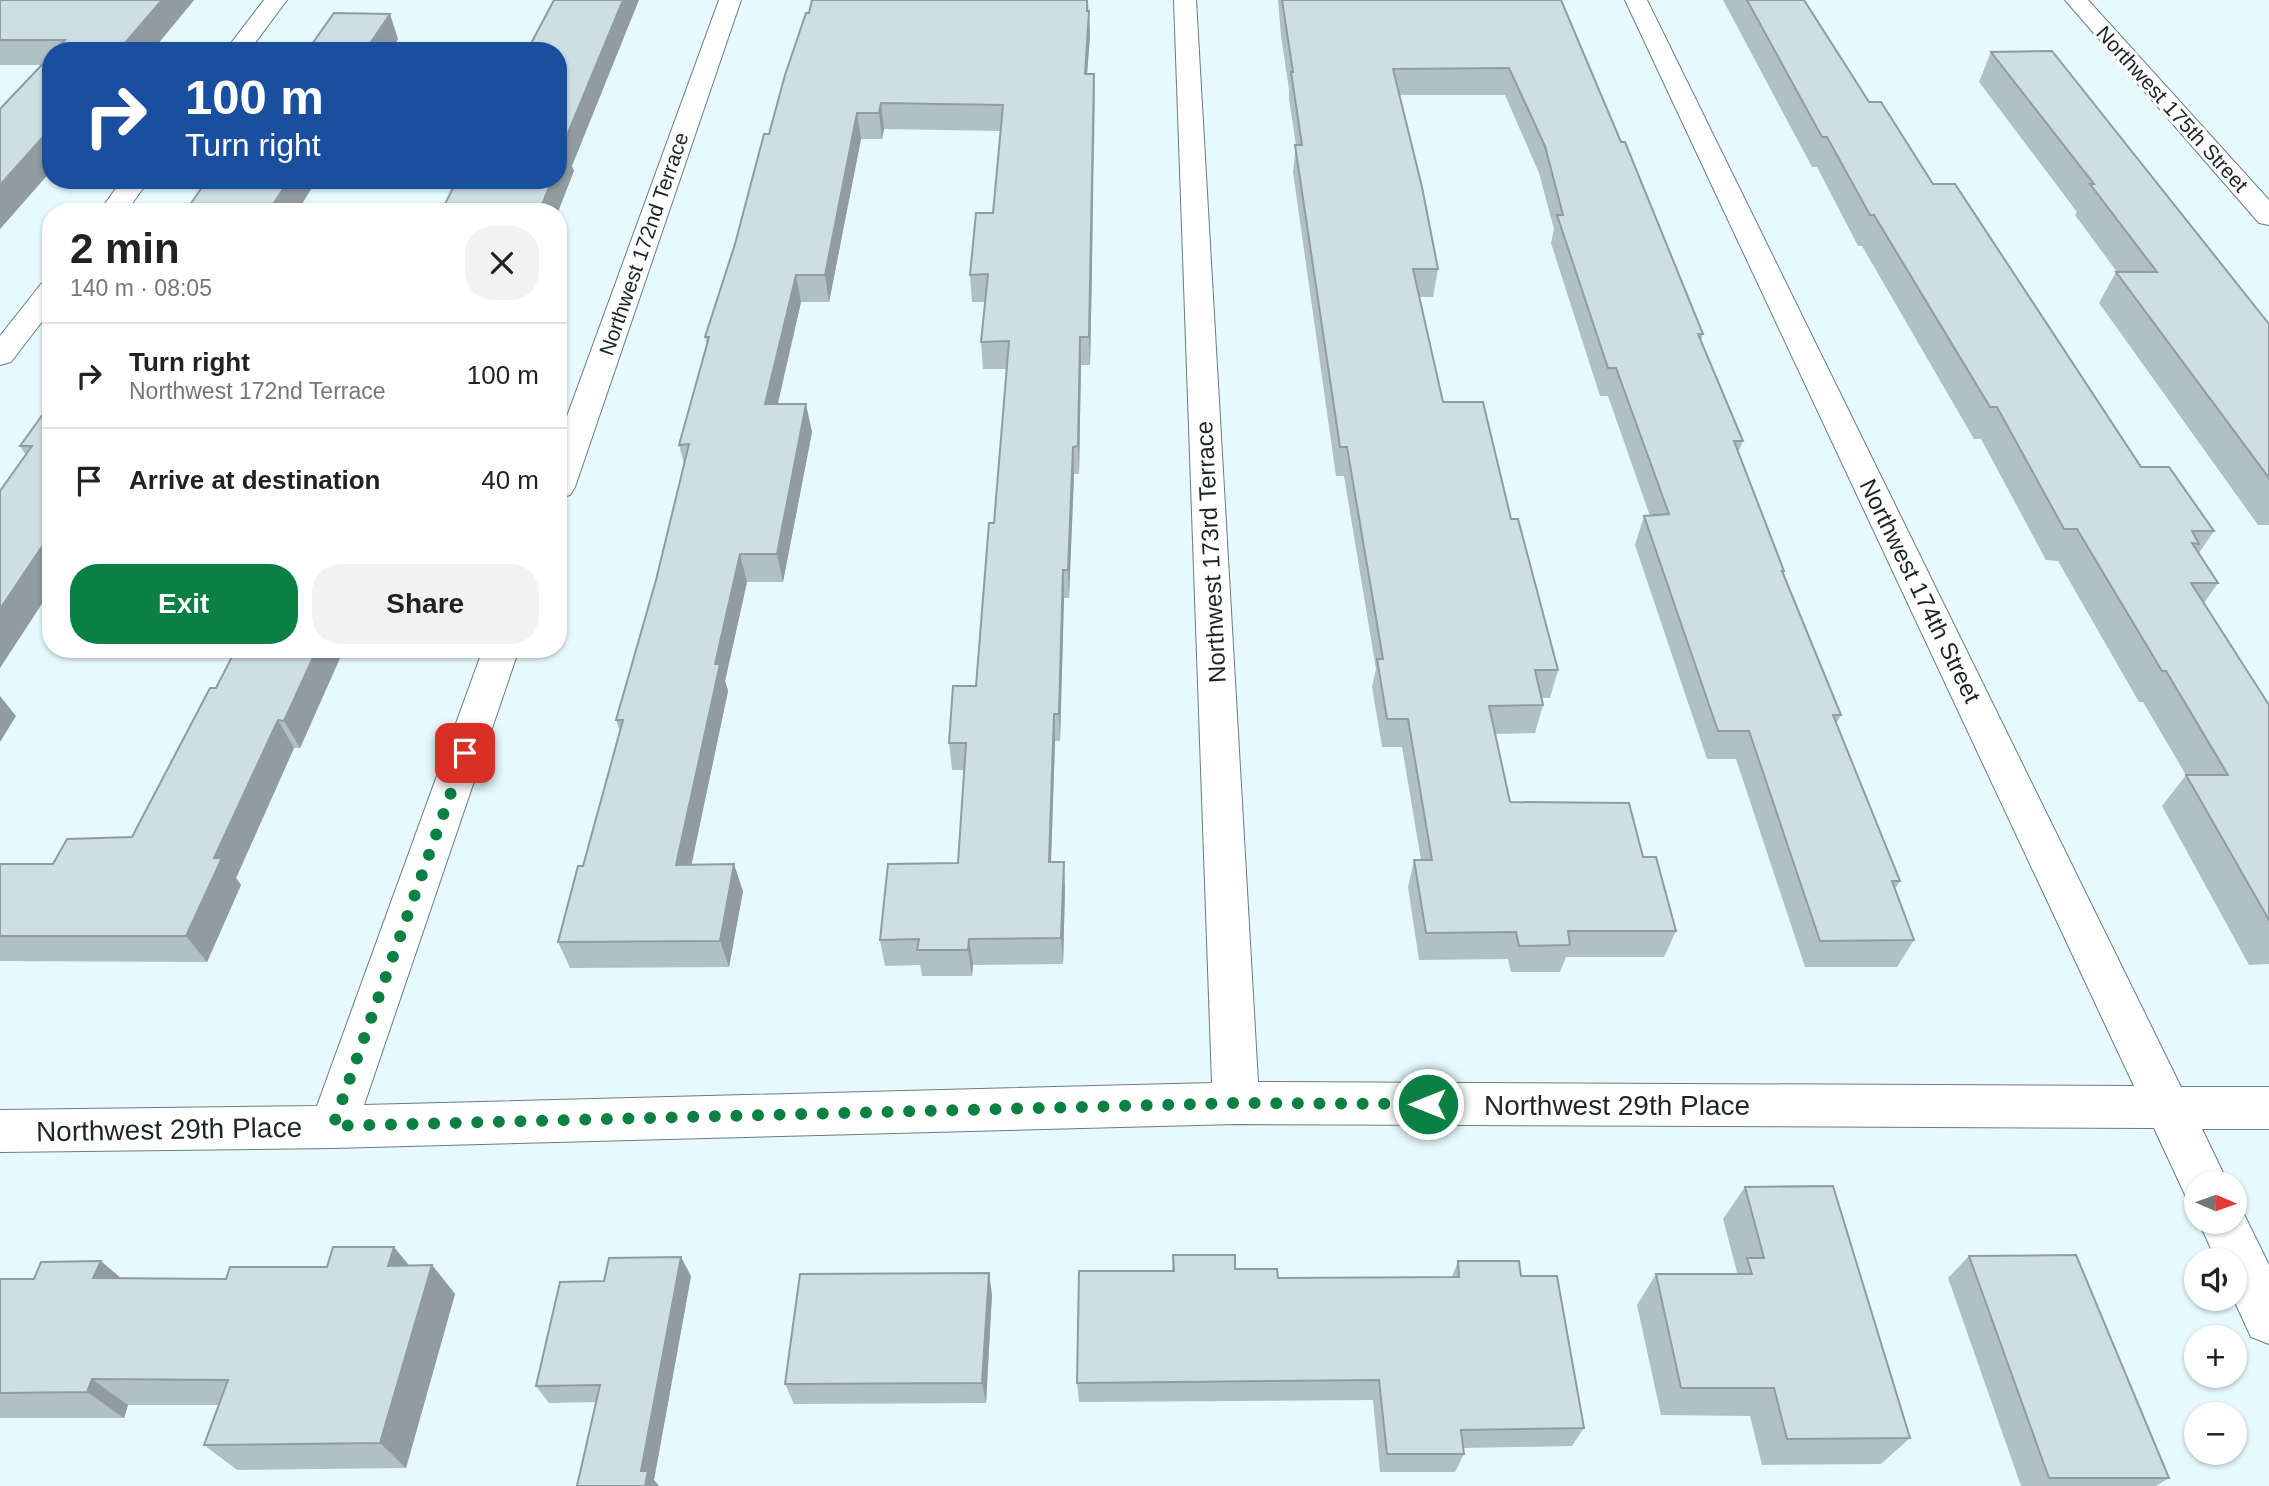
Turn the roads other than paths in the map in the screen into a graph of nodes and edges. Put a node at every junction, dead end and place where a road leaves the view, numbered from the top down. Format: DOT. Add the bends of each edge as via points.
graph roads {
  1 [pos="276,0"];
  2 [pos="730,0"];
  3 [pos="1185,0"];
  4 [pos="1636,0"];
  5 [pos="2076,0"];
  6 [pos="244,42"];
  7 [pos="2269,218"];
  8 [pos="42,302"];
  9 [pos="0,356"];
  10 [pos="567,462"];
  11 [pos="498,658"];
  12 [pos="1236,1103"];
  13 [pos="2168,1108"];
  14 [pos="2269,1108"];
  15 [pos="333,1126"];
  16 [pos="0,1130"];
  17 [pos="2198,1171"];
  18 [pos="2228,1234"];
  19 [pos="2269,1319"];
  1 -- 6 [label="street"];
  2 -- 10 [label="street, Northwest 172nd Terrace"];
  3 -- 12 [label="street, Northwest 173rd Terrace"];
  4 -- 13 [label="street, Northwest 174th Street"];
  5 -- 7 [label="street, Northwest 175th Street"];
  8 -- 9 [label="street"];
  11 -- 15 [label="street"];
  12 -- 13 [label="street, Northwest 29th Place"];
  12 -- 15 [label="street, Northwest 29th Place"];
  13 -- 14 [label="street, Northwest 29th Place"];
  13 -- 17 [label="street, Northwest 174th Street"];
  15 -- 16 [label="street, Northwest 29th Place"];
  18 -- 19 [label="street"];
}
